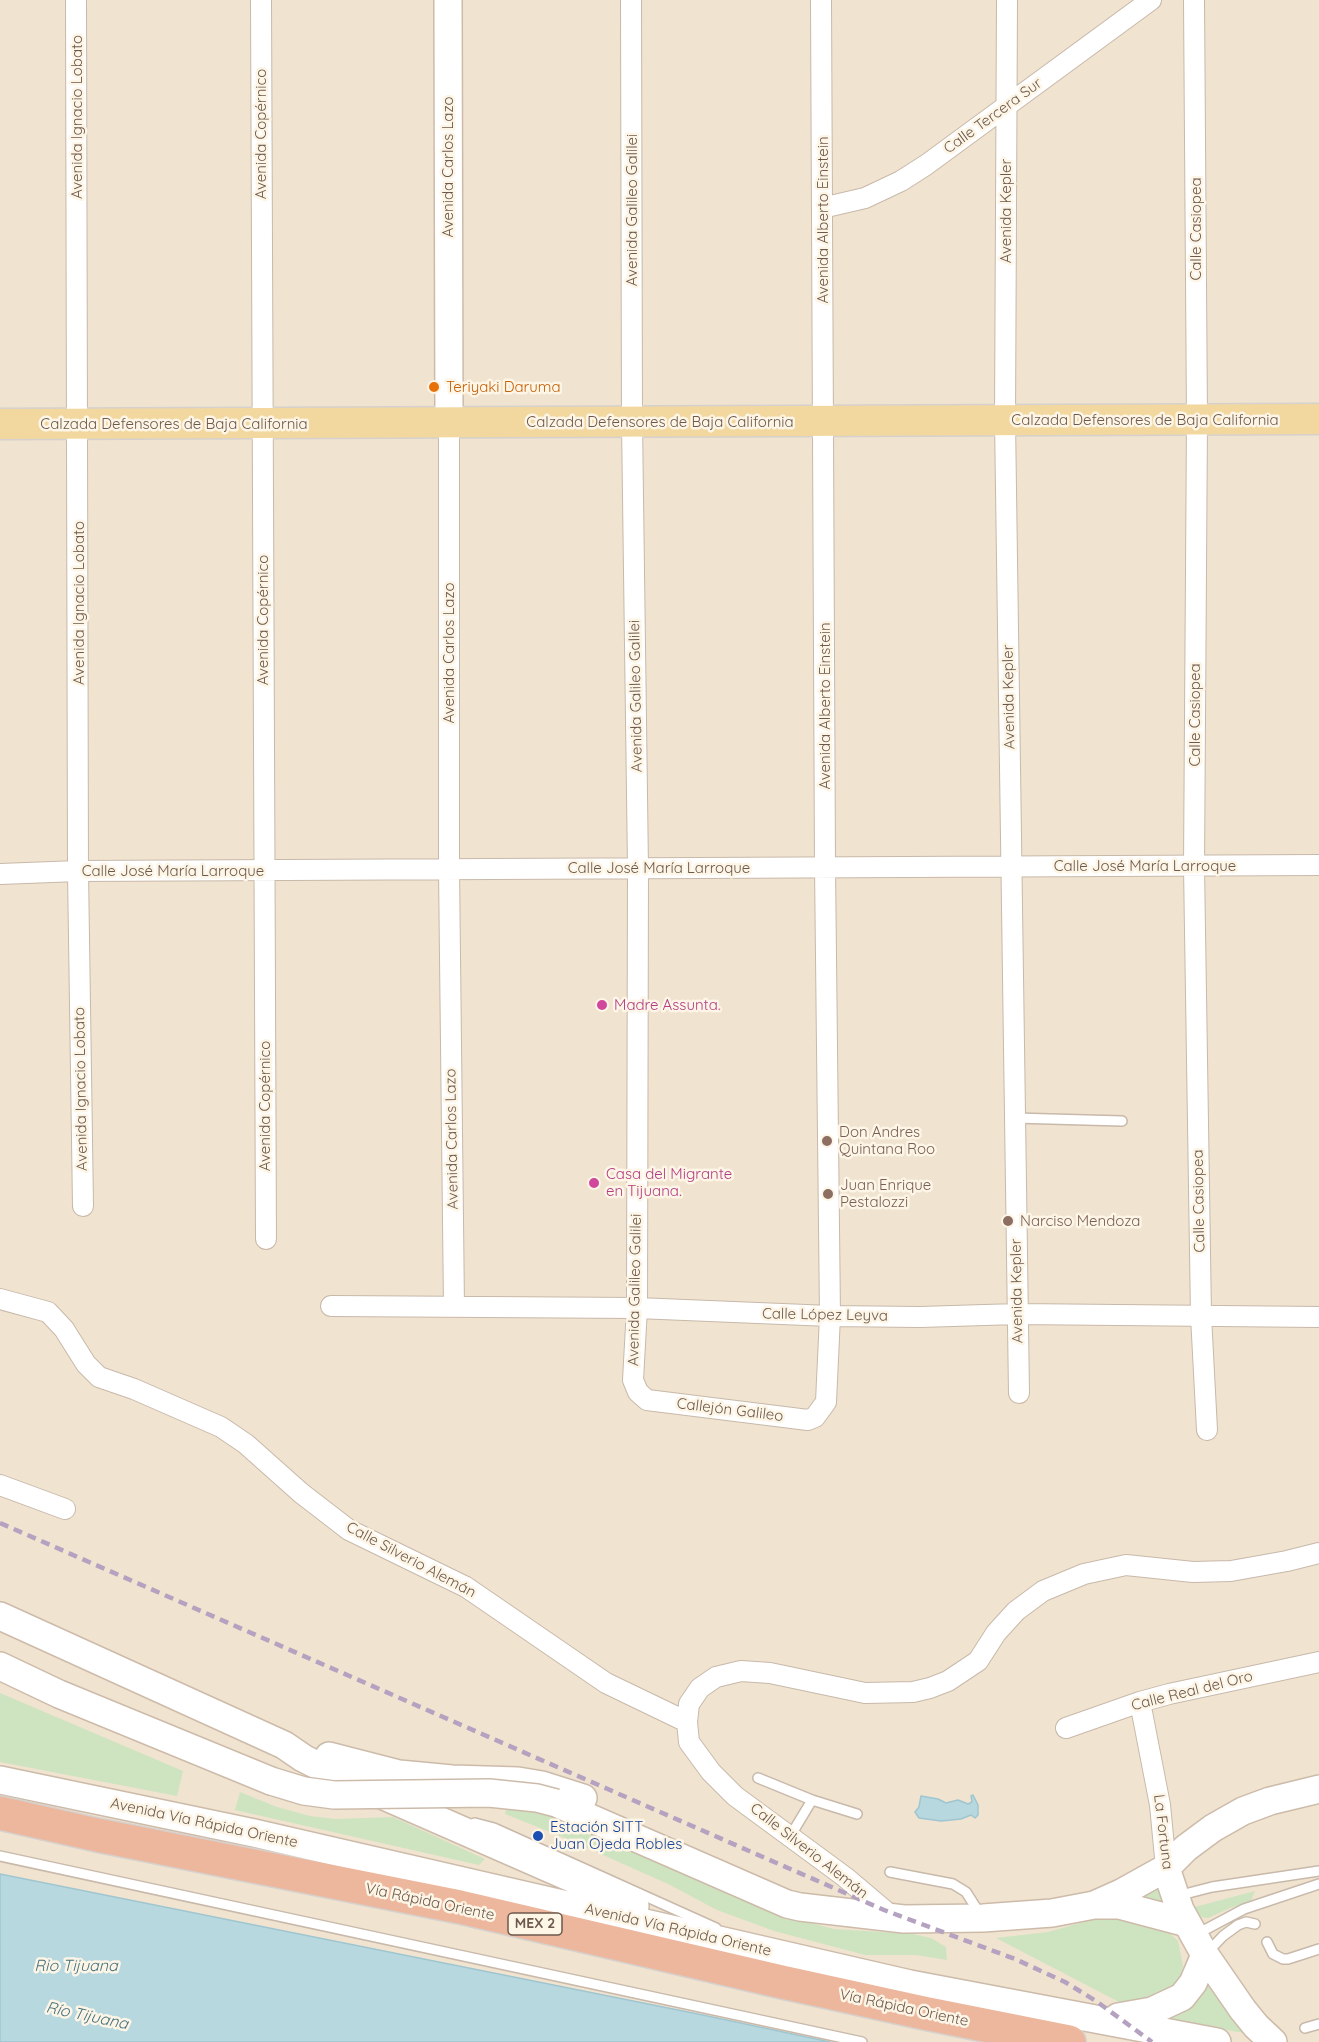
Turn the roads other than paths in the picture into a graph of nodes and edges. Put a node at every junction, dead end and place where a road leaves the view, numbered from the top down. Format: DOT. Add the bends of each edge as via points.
graph roads {
  1 [pos="76,0"];
  2 [pos="261,0"];
  3 [pos="448,0"];
  4 [pos="631,0"];
  5 [pos="821,0"];
  6 [pos="1007,0"];
  7 [pos="1151,0"];
  8 [pos="1194,0"];
  9 [pos="1006,108"];
  10 [pos="822,208"];
  11 [pos="1319,419"];
  12 [pos="1005,420"];
  13 [pos="1197,420"];
  14 [pos="824,421"];
  15 [pos="632,422"];
  16 [pos="263,423"];
  17 [pos="448,423"];
  18 [pos="0,424"];
  19 [pos="79,424"];
  20 [pos="1319,865"];
  21 [pos="1011,866"];
  22 [pos="1194,866"];
  23 [pos="825,867"];
  24 [pos="638,868"];
  25 [pos="449,869"];
  26 [pos="264,870"];
  27 [pos="78,871"];
  28 [pos="0,874"];
  29 [pos="1014,1118"];
  30 [pos="1122,1121"];
  31 [pos="83,1206"];
  32 [pos="266,1239"];
  33 [pos="0,1299"];
  34 [pos="331,1306"];
  35 [pos="454,1307"];
  36 [pos="637,1308"];
  37 [pos="1017,1314"];
  38 [pos="830,1316"];
  39 [pos="1201,1316"];
  40 [pos="1319,1317"];
  41 [pos="638,1392"];
  42 [pos="1019,1393"];
  43 [pos="821,1410"];
  44 [pos="1207,1430"];
  45 [pos="0,1485"];
  46 [pos="66,1509"];
  47 [pos="1319,1553"];
  48 [pos="0,1616"];
  49 [pos="1319,1662"];
  50 [pos="0,1666"];
  51 [pos="1140,1702"];
  52 [pos="687,1722"];
  53 [pos="1066,1728"];
  54 [pos="284,1745"];
  55 [pos="758,1778"];
  56 [pos="0,1780"];
  57 [pos="1319,1789"];
  58 [pos="0,1800"];
  59 [pos="812,1800"];
  60 [pos="0,1813"];
  61 [pos="857,1814"];
  62 [pos="460,1828"];
  63 [pos="97,1835"];
  64 [pos="791,1835"];
  65 [pos="0,1856"];
  66 [pos="1166,1868"];
  67 [pos="1319,1870"];
  68 [pos="890,1872"];
  69 [pos="1319,1884"];
  70 [pos="1174,1896"];
  71 [pos="1094,1905"];
  72 [pos="829,1910"];
  73 [pos="886,1916"];
  74 [pos="983,1918"];
  75 [pos="1255,1924"];
  76 [pos="714,1938"];
  77 [pos="1195,1938"];
  78 [pos="1267,1942"];
  79 [pos="1319,1949"];
  80 [pos="770,1952"];
  81 [pos="1099,2019"];
  82 [pos="1319,2024"];
  83 [pos="1305,2028"];
  84 [pos="862,2042"];
  85 [pos="1069,2042"];
  86 [pos="1217,2042"];
  87 [pos="1273,2042"];
  1 -- 19 [label="street, Avenida Ignacio Lobato"];
  2 -- 16 [label="street, Avenida Copérnico"];
  3 -- 17 [label="main road, Avenida Carlos Lazo"];
  4 -- 15 [label="street, Avenida Galileo Galilei"];
  5 -- 10 [label="street, Avenida Alberto Einstein"];
  6 -- 9 [label="street, Avenida Kepler"];
  7 -- 9 [label="street, Calle Tercera Sur"];
  8 -- 13 [label="street, Calle Casiopea"];
  9 -- 10 [label="street, Calle Tercera Sur" via="901,181 865,198"];
  9 -- 12 [label="street, Avenida Kepler"];
  10 -- 14 [label="street, Avenida Alberto Einstein"];
  11 -- 13 [label="main road, Calzada Defensores de Baja California"];
  12 -- 13 [label="main road, Calzada Defensores de Baja California"];
  12 -- 14 [label="main road, Calzada Defensores de Baja California"];
  12 -- 21 [label="street, Avenida Kepler"];
  13 -- 22 [label="street, Calle Casiopea"];
  14 -- 15 [label="main road, Calzada Defensores de Baja California"];
  14 -- 23 [label="street, Avenida Alberto Einstein"];
  15 -- 17 [label="main road, Calzada Defensores de Baja California"];
  15 -- 24 [label="street, Avenida Galileo Galilei"];
  16 -- 17 [label="main road, Calzada Defensores de Baja California"];
  16 -- 19 [label="main road, Calzada Defensores de Baja California"];
  16 -- 26 [label="street, Avenida Copérnico"];
  17 -- 25 [label="street, Avenida Carlos Lazo"];
  18 -- 19 [label="main road, Calzada Defensores de Baja California"];
  19 -- 27 [label="street, Avenida Ignacio Lobato"];
  20 -- 22 [label="street, Calle José María Larroque"];
  21 -- 22 [label="street, Calle José María Larroque"];
  21 -- 23 [label="street, Calle José María Larroque"];
  21 -- 29 [label="street, Avenida Kepler"];
  22 -- 39 [label="street, Calle Casiopea"];
  23 -- 24 [label="street, Calle José María Larroque"];
  23 -- 38 [label="street, Avenida Alberto Einstein"];
  24 -- 25 [label="street, Calle José María Larroque"];
  24 -- 36 [label="street, Avenida Galileo Galilei"];
  25 -- 26 [label="street, Calle José María Larroque"];
  25 -- 35 [label="street, Avenida Carlos Lazo"];
  26 -- 27 [label="street, Calle José María Larroque"];
  26 -- 32 [label="street, Avenida Copérnico"];
  27 -- 28 [label="street, Calle José María Larroque"];
  27 -- 31 [label="street, Avenida Ignacio Lobato"];
  29 -- 30 [label="lane"];
  29 -- 37 [label="street, Avenida Kepler"];
  33 -- 52 [label="street, Calle Silverio Alemán" via="48,1312 99,1377 221,1427 349,1530 466,1587 606,1683"];
  34 -- 35 [label="street, Calle López Leyva"];
  35 -- 36 [label="street, Calle López Leyva"];
  36 -- 38 [label="street, Calle López Leyva"];
  36 -- 41 [label="street, Avenida Galileo Galilei" via="633,1380"];
  37 -- 38 [label="street, Calle López Leyva"];
  37 -- 39 [label="street, Calle López Leyva"];
  37 -- 42 [label="street, Avenida Kepler"];
  38 -- 43 [label="street, Avenida Alberto Einstein" via="826,1402"];
  39 -- 40 [label="street, Calle López Leyva"];
  39 -- 44 [label="street, Calle Casiopea"];
  41 -- 43 [label="street, Callejón Galileo" via="647,1400 808,1420"];
  45 -- 46 [label="street"];
  47 -- 52 [label="street" via="1231,1571 1193,1572 1126,1565 1084,1574 1043,1591 1016,1611 978,1661 930,1688 865,1693 770,1673 741,1671 716,1677 700,1688 689,1704"];
  48 -- 54 [label="main road"];
  49 -- 51 [label="street, Calle Real del Oro"];
  50 -- 72 [label="main road, bridge" via="59,1694 304,1791 334,1796 489,1793 537,1798 582,1813 787,1904"];
  51 -- 53 [label="street, Calle Real del Oro"];
  51 -- 66 [label="street, La Fortuna" via="1160,1805"];
  52 -- 64 [label="street, Calle Silverio Alemán" via="689,1742 711,1772 735,1796"];
  54 -- 62 [label="main road" via="336,1775"];
  54 -- 72 [label="main road" via="399,1774 518,1781 565,1791 807,1892"];
  55 -- 59 [label="lane"];
  56 -- 76 [label="main road, Avenida Vía Rápida Oriente" via="254,1833"];
  57 -- 66 [label="main road" via="1243,1811 1213,1828"];
  58 -- 63 [label="highway"];
  59 -- 61 [label="lane"];
  59 -- 64 [label="lane"];
  60 -- 63 [label="highway, Vía Rápida Oriente / MEX 2"];
  62 -- 76 [label="main road"];
  62 -- 80 [label="lane" via="475,1823 487,1825"];
  63 -- 85 [label="highway, Vía Rápida Oriente / MEX 2" via="460,1907 782,1982"];
  64 -- 73 [label="street, Calle Silverio Alemán" via="884,1910"];
  65 -- 84 [label="lane"];
  66 -- 70 [label="main road, La Fortuna"];
  66 -- 71 [label="main road"];
  67 -- 70 [label="lane"];
  68 -- 74 [label="lane" via="959,1887"];
  69 -- 77 [label="lane" via="1244,1909"];
  70 -- 77 [label="main road, La Fortuna"];
  71 -- 74 [label="main road" via="1052,1913"];
  71 -- 77 [label="main road" via="1119,1905"];
  72 -- 73 [label="main road"];
  73 -- 74 [label="main road"];
  75 -- 77 [label="lane" via="1238,1925 1223,1936"];
  76 -- 80 [label="main road, Avenida Vía Rápida Oriente"];
  77 -- 81 [label="main road" via="1193,1983 1182,1997 1152,2012"];
  77 -- 87 [label="main road, La Fortuna" via="1243,2010"];
  78 -- 79 [label="lane" via="1273,1954 1283,1959"];
  80 -- 81 [label="main road, Avenida Vía Rápida Oriente" via="910,1984"];
  81 -- 86 [label="main road, Avenida Vía Rápida Oriente"];
  82 -- 83 [label="lane"];
}
